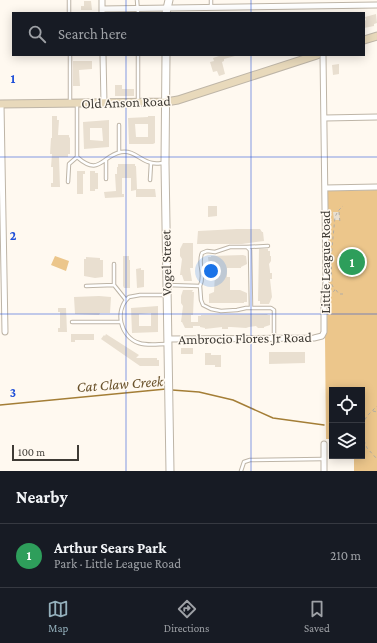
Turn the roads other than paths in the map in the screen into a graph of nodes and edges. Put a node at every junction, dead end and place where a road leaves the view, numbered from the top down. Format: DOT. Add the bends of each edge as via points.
graph roads {
  1 [pos="69,0"];
  2 [pos="102,0"];
  3 [pos="137,0"];
  4 [pos="168,0"];
  5 [pos="211,0"];
  6 [pos="253,0"];
  7 [pos="291,3"];
  8 [pos="326,3"];
  9 [pos="335,3"];
  10 [pos="374,3"];
  11 [pos="254,6"];
  12 [pos="212,7"];
  13 [pos="167,10"];
  14 [pos="102,11"];
  15 [pos="138,11"];
  16 [pos="69,12"];
  17 [pos="377,36"];
  18 [pos="365,40"];
  19 [pos="70,56"];
  20 [pos="103,56"];
  21 [pos="138,56"];
  22 [pos="166,56"];
  23 [pos="314,56"];
  24 [pos="323,56"];
  25 [pos="138,102"];
  26 [pos="166,102"];
  27 [pos="73,103"];
  28 [pos="104,103"];
  29 [pos="0,104"];
  30 [pos="377,117"];
  31 [pos="325,118"];
  32 [pos="118,125"];
  33 [pos="120,152"];
  34 [pos="77,157"];
  35 [pos="106,160"];
  36 [pos="151,163"];
  37 [pos="165,163"];
  38 [pos="1,177"];
  39 [pos="106,179"];
  40 [pos="150,180"];
  41 [pos="68,182"];
  42 [pos="377,187"];
  43 [pos="1,188"];
  44 [pos="325,188"];
  45 [pos="1,221"];
  46 [pos="2,246"];
  47 [pos="268,246"];
  48 [pos="247,247"];
  49 [pos="114,264"];
  50 [pos="114,285"];
  51 [pos="167,285"];
  52 [pos="86,286"];
  53 [pos="200,286"];
  54 [pos="167,295"];
  55 [pos="126,300"];
  56 [pos="251,307"];
  57 [pos="72,322"];
  58 [pos="121,322"];
  59 [pos="5,332"];
  60 [pos="322,336"];
  61 [pos="274,338"];
  62 [pos="168,342"];
  63 [pos="324,444"];
  64 [pos="324,459"];
  65 [pos="170,471"];
  66 [pos="241,471"];
  67 [pos="324,471"];
  1 -- 16 [label="lane"];
  2 -- 14 [label="street"];
  3 -- 15 [label="lane"];
  4 -- 13 [label="street"];
  5 -- 12 [label="lane"];
  6 -- 11 [label="street"];
  7 -- 8 [label="street"];
  7 -- 11 [label="street"];
  8 -- 9 [label="street"];
  9 -- 10 [label="street"];
  11 -- 12 [label="street"];
  12 -- 13 [label="street"];
  13 -- 15 [label="street"];
  14 -- 15 [label="street"];
  17 -- 18 [label="main road"];
  19 -- 27 [label="lane"];
  20 -- 28 [label="street"];
  21 -- 25 [label="lane"];
  22 -- 26 [label="street, Vogel Street"];
  23 -- 26 [label="main road, Old Anson Road" via="190,98"];
  24 -- 31 [label="street, Little League Road"];
  25 -- 26 [label="main road, Old Anson Road"];
  25 -- 28 [label="main road, Old Anson Road"];
  26 -- 37 [label="street, Vogel Street"];
  27 -- 28 [label="main road, Old Anson Road"];
  27 -- 29 [label="main road, Old Anson Road"];
  27 -- 34 [label="lane"];
  29 -- 38 [label="street"];
  30 -- 31 [label="street"];
  31 -- 44 [label="street, Little League Road"];
  32 -- 33 [label="lane"];
  33 -- 35 [label="lane"];
  33 -- 36 [label="lane" via="136,154"];
  34 -- 35 [label="lane" via="83,162 95,165"];
  34 -- 41 [label="lane" via="69,164"];
  35 -- 39 [label="lane"];
  36 -- 37 [label="lane"];
  36 -- 40 [label="lane"];
  37 -- 51 [label="street, Vogel Street"];
  38 -- 43 [label="street"];
  42 -- 44 [label="street"];
  43 -- 45 [label="street"];
  44 -- 60 [label="street, Little League Road" via="326,282"];
  45 -- 46 [label="street"];
  46 -- 59 [label="street"];
  47 -- 48 [label="lane"];
  48 -- 53 [label="lane" via="230,247 202,253 203,280"];
  48 -- 56 [label="lane" via="250,250"];
  49 -- 50 [label="lane"];
  50 -- 52 [label="lane"];
  50 -- 55 [label="lane"];
  51 -- 53 [label="lane"];
  51 -- 54 [label="street, Vogel Street"];
  53 -- 56 [label="lane" via="203,305 211,309 221,311"];
  54 -- 55 [label="lane" via="133,296"];
  54 -- 62 [label="street, Vogel Street"];
  55 -- 58 [label="lane" via="121,307"];
  56 -- 61 [label="lane" via="274,310"];
  57 -- 58 [label="lane"];
  58 -- 62 [label="lane" via="125,333 138,343 147,345"];
  60 -- 61 [label="street, Ambrocio Flores Jr Road"];
  61 -- 62 [label="street, Ambrocio Flores Jr Road"];
  62 -- 65 [label="street, Vogel Street"];
  63 -- 64 [label="street"];
  64 -- 66 [label="lane" via="250,460 244,462"];
  64 -- 67 [label="street"];
}
